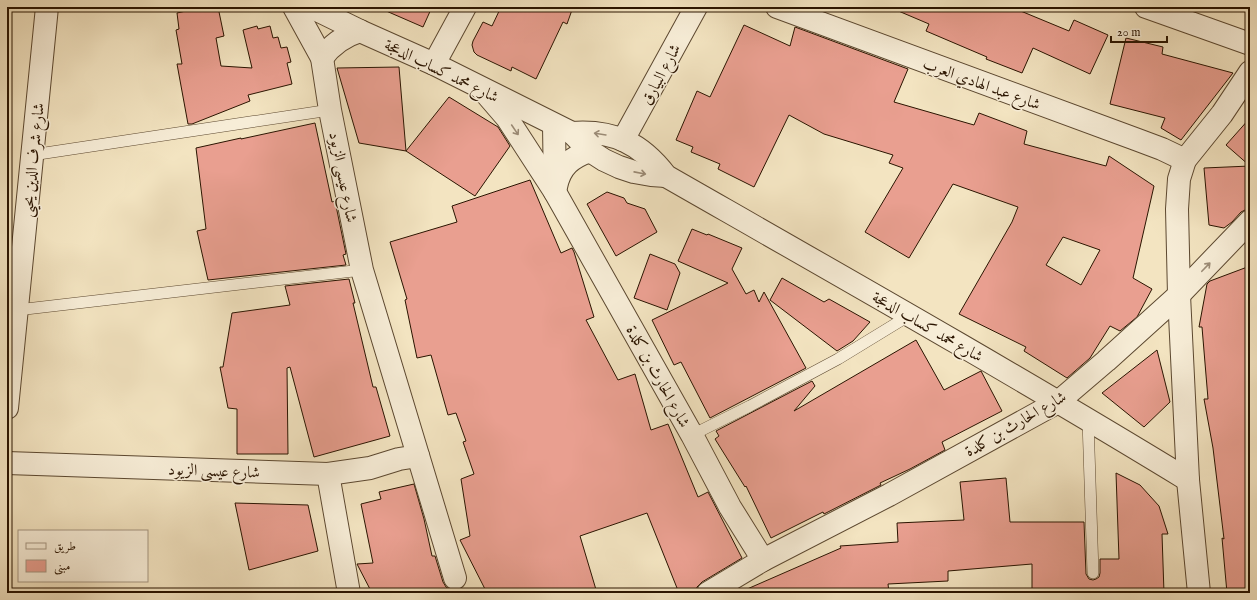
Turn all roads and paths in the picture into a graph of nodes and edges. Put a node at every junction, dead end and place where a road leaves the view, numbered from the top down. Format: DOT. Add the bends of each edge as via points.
graph roads {
  1 [pos="47,7"];
  2 [pos="294,7"];
  3 [pos="311,7"];
  4 [pos="465,7"];
  5 [pos="696,7"];
  6 [pos="777,7"];
  7 [pos="1146,7"];
  8 [pos="360,31"];
  9 [pos="1250,44"];
  10 [pos="322,58"];
  11 [pos="434,64"];
  12 [pos="1250,72"];
  13 [pos="482,89"];
  14 [pos="330,110"];
  15 [pos="534,115"];
  16 [pos="563,129"];
  17 [pos="623,140"];
  18 [pos="590,151"];
  19 [pos="32,155"];
  20 [pos="1185,160"];
  21 [pos="666,176"];
  22 [pos="555,192"];
  23 [pos="1250,221"];
  24 [pos="362,270"];
  25 [pos="1179,295"];
  26 [pos="17,310"];
  27 [pos="910,315"];
  28 [pos="1058,402"];
  29 [pos="7,408"];
  30 [pos="1088,419"];
  31 [pos="692,435"];
  32 [pos="418,456"];
  33 [pos="7,463"];
  34 [pos="328,474"];
  35 [pos="1188,480"];
  36 [pos="763,560"];
  37 [pos="1093,573"];
  38 [pos="455,578"];
  39 [pos="349,593"];
  40 [pos="708,593"];
  41 [pos="1199,593"];
  1 -- 19 [label="street, شارع شرف الدين يحيى"];
  2 -- 10 [label="street, شارع عيسى الزيود"];
  3 -- 8 [label="street, شارع محمد كساب الدعجة"];
  4 -- 11 [label="street"];
  5 -- 17 [label="street, شارع البيارق"];
  6 -- 20 [label="street, شارع عبد الهادي العرب" via="1138,140"];
  7 -- 9 [label="street"];
  8 -- 10 [label="street" via="344,37"];
  8 -- 11 [label="street, شارع محمد كساب الدعجة"];
  10 -- 14 [label="street, شارع عيسى الزيود"];
  11 -- 13 [label="street, شارع محمد كساب الدعجة"];
  12 -- 20 [label="street" via="1222,114"];
  13 -- 15 [label="street, شارع محمد كساب الدعجة"];
  13 -- 22 [label="street, شارع الحارث بن كلدة, one-way" via="507,118"];
  14 -- 19 [label="lane"];
  14 -- 24 [label="street, شارع عيسى الزيود"];
  15 -- 16 [label="street, شارع محمد كساب الدعجة"];
  15 -- 22 [label="street, شارع الحارث بن كلدة" via="542,161"];
  17 -- 16 [label="street, شارع محمد كساب الدعجة, one-way" via="598,133"];
  16 -- 18 [label="street, شارع محمد كساب الدعجة"];
  16 -- 22 [label="street, شارع الحارث بن كلدة"];
  17 -- 21 [label="street, شارع محمد كساب الدعجة" via="648,155"];
  18 -- 21 [label="street, شارع محمد كساب الدعجة, one-way" via="604,160 634,172"];
  18 -- 22 [label="street" via="570,161 562,170"];
  19 -- 26 [label="street, شارع شرف الدين يحيى"];
  20 -- 25 [label="street" via="1179,179 1177,209"];
  21 -- 27 [label="street, شارع محمد كساب الدعجة"];
  22 -- 31 [label="street, شارع الحارث بن كلدة"];
  25 -- 23 [label="street, شارع الحارث بن كلدة, one-way"];
  24 -- 26 [label="lane"];
  24 -- 32 [label="street, شارع عيسى الزيود"];
  25 -- 28 [label="street, شارع الحارث بن كلدة"];
  25 -- 35 [label="street"];
  26 -- 29 [label="street, شارع شرف الدين يحيى"];
  27 -- 28 [label="street, شارع محمد كساب الدعجة"];
  27 -- 31 [label="lane" via="838,359"];
  28 -- 30 [label="street, شارع محمد كساب الدعجة"];
  28 -- 36 [label="street, شارع الحارث بن كلدة" via="889,495"];
  30 -- 35 [label="street, شارع محمد كساب الدعجة"];
  30 -- 37 [label="lane"];
  31 -- 36 [label="street, شارع الحارث بن كلدة" via="730,507"];
  32 -- 34 [label="street, شارع عيسى الزيود" via="370,468"];
  32 -- 38 [label="street, شارع عيسى الزيود"];
  33 -- 34 [label="street, شارع عيسى الزيود"];
  34 -- 39 [label="street"];
  35 -- 41 [label="street"];
  36 -- 40 [label="street, شارع الحارث بن كلدة"];
}
